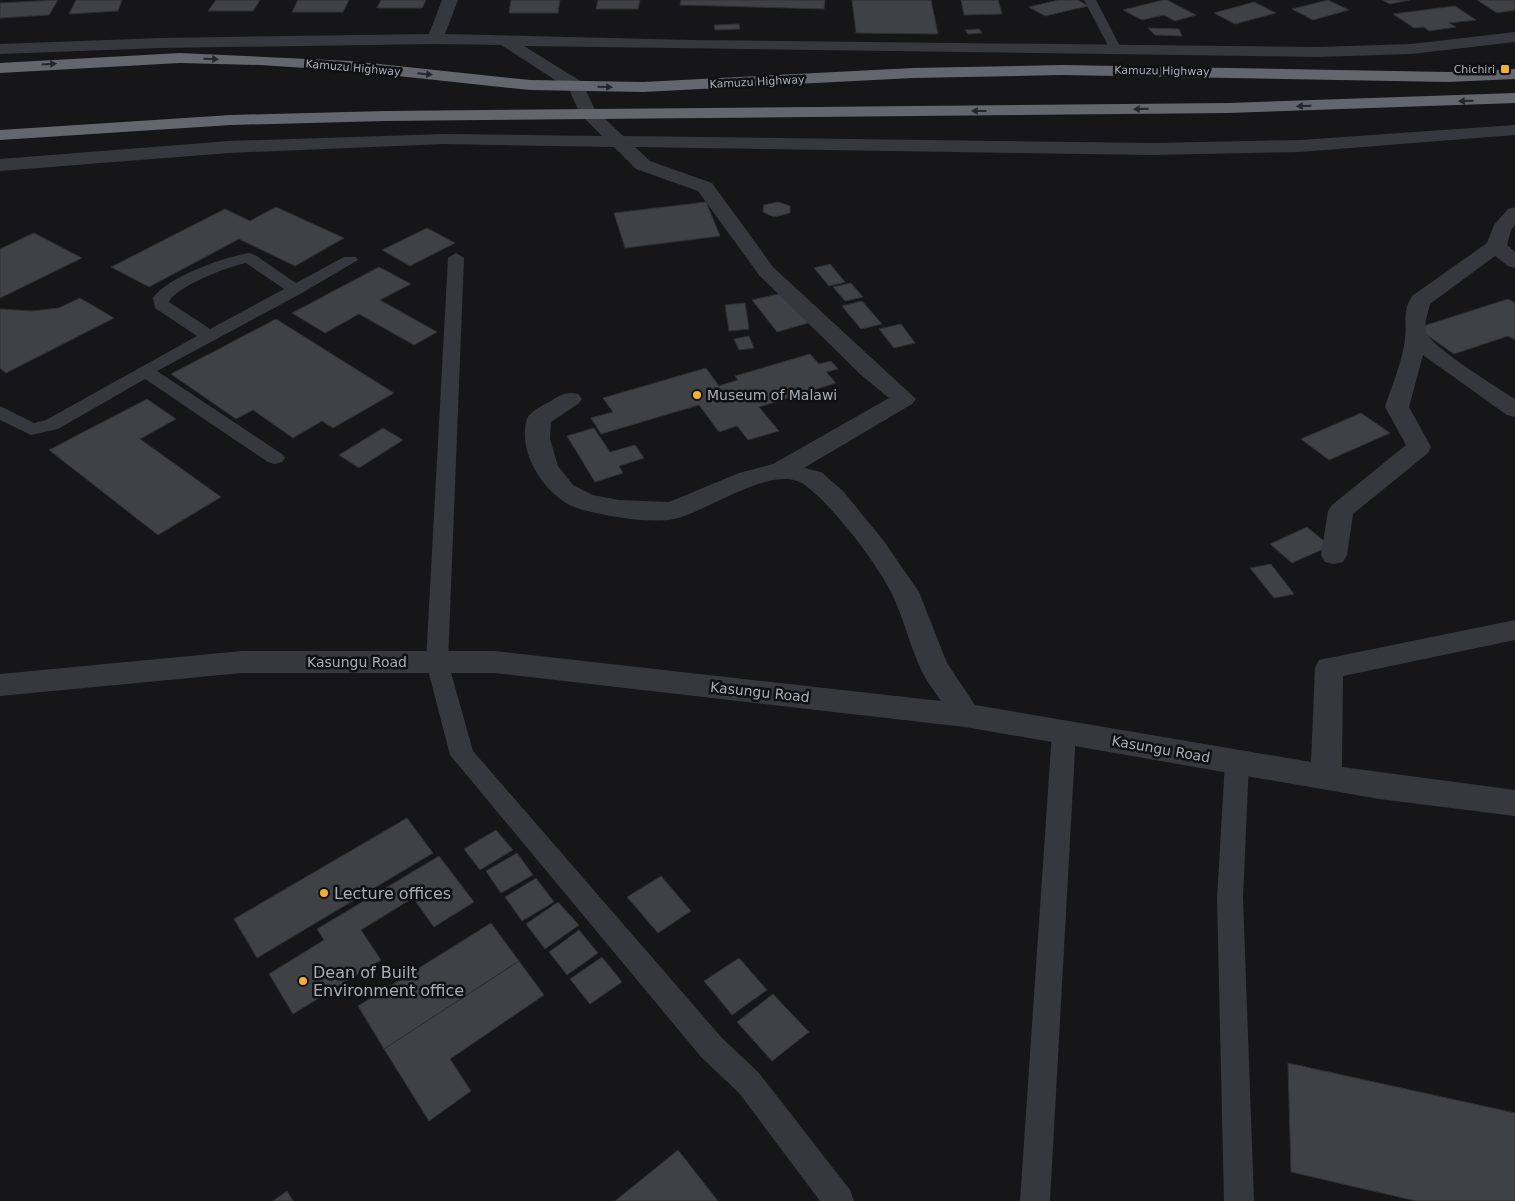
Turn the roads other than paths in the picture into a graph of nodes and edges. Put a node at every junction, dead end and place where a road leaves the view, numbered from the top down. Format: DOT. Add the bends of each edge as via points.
graph roads {
  1 [pos="450,0"];
  2 [pos="1090,0"];
  3 [pos="1515,37"];
  4 [pos="435,39"];
  5 [pos="505,41"];
  6 [pos="0,49"];
  7 [pos="1116,50"];
  8 [pos="0,68"];
  9 [pos="1515,74"];
  10 [pos="576,86"];
  11 [pos="1515,98"];
  12 [pos="590,114"];
  13 [pos="1515,130"];
  14 [pos="0,135"];
  15 [pos="618,140"];
  16 [pos="0,165"];
  17 [pos="1515,213"];
  18 [pos="1496,246"];
  19 [pos="456,258"];
  20 [pos="350,260"];
  21 [pos="1515,262"];
  22 [pos="296,290"];
  23 [pos="209,336"];
  24 [pos="1416,336"];
  25 [pos="145,370"];
  26 [pos="570,399"];
  27 [pos="1515,410"];
  28 [pos="0,412"];
  29 [pos="275,458"];
  30 [pos="782,470"];
  31 [pos="1334,555"];
  32 [pos="1515,630"];
  33 [pos="436,662"];
  34 [pos="0,685"];
  35 [pos="966,715"];
  36 [pos="1064,732"];
  37 [pos="1237,762"];
  38 [pos="1326,777"];
  39 [pos="1515,803"];
  40 [pos="839,1201"];
  41 [pos="1035,1201"];
  42 [pos="1239,1201"];
  1 -- 4 [label="street"];
  2 -- 7 [label="lane"];
  3 -- 7 [label="street" via="1411,49 1289,52"];
  4 -- 5 [label="street"];
  4 -- 6 [label="street"];
  5 -- 7 [label="street"];
  5 -- 10 [label="street"];
  8 -- 10 [label="highway, Kamuzu Highway, one-way" via="180,58 260,60 530,85"];
  10 -- 9 [label="highway, Kamuzu Highway, one-way" via="643,87 913,73 1062,70 1448,77"];
  10 -- 12 [label="street"];
  11 -- 12 [label="highway, one-way" via="1228,108"];
  12 -- 14 [label="highway" via="231,120"];
  12 -- 15 [label="street"];
  13 -- 15 [label="street" via="1300,146 1153,149"];
  15 -- 16 [label="street" via="444,139 229,147"];
  15 -- 30 [label="street" via="643,165 705,187 766,271 904,399"];
  17 -- 18 [label="street" via="1501,229"];
  18 -- 21 [label="street"];
  18 -- 24 [label="street" via="1420,301 1414,329"];
  19 -- 33 [label="lane"];
  20 -- 22 [label="lane"];
  22 -- 23 [label="lane"];
  22 -- 23 [label="lane" via="249,258 227,262 162,298 161,304"];
  23 -- 25 [label="lane"];
  24 -- 27 [label="street"];
  24 -- 31 [label="street" via="1397,407 1419,447 1341,511"];
  25 -- 28 [label="lane" via="51,425 31,429"];
  25 -- 29 [label="lane"];
  26 -- 30 [label="street" via="540,419 538,439 546,468 564,491 586,502 619,509 672,511 748,479"];
  30 -- 35 [label="street" via="812,478 834,497 874,546 905,592 934,667"];
  32 -- 38 [label="street" via="1329,668"];
  33 -- 34 [label="street, Kasungu Road" via="242,662"];
  33 -- 35 [label="street, Kasungu Road" via="494,662"];
  33 -- 40 [label="lane" via="462,755 712,1048 749,1083"];
  35 -- 36 [label="street, Kasungu Road"];
  36 -- 37 [label="street, Kasungu Road"];
  36 -- 41 [label="lane"];
  37 -- 38 [label="street, Kasungu Road"];
  37 -- 42 [label="lane" via="1230,898"];
  38 -- 39 [label="street, Kasungu Road"];
}
